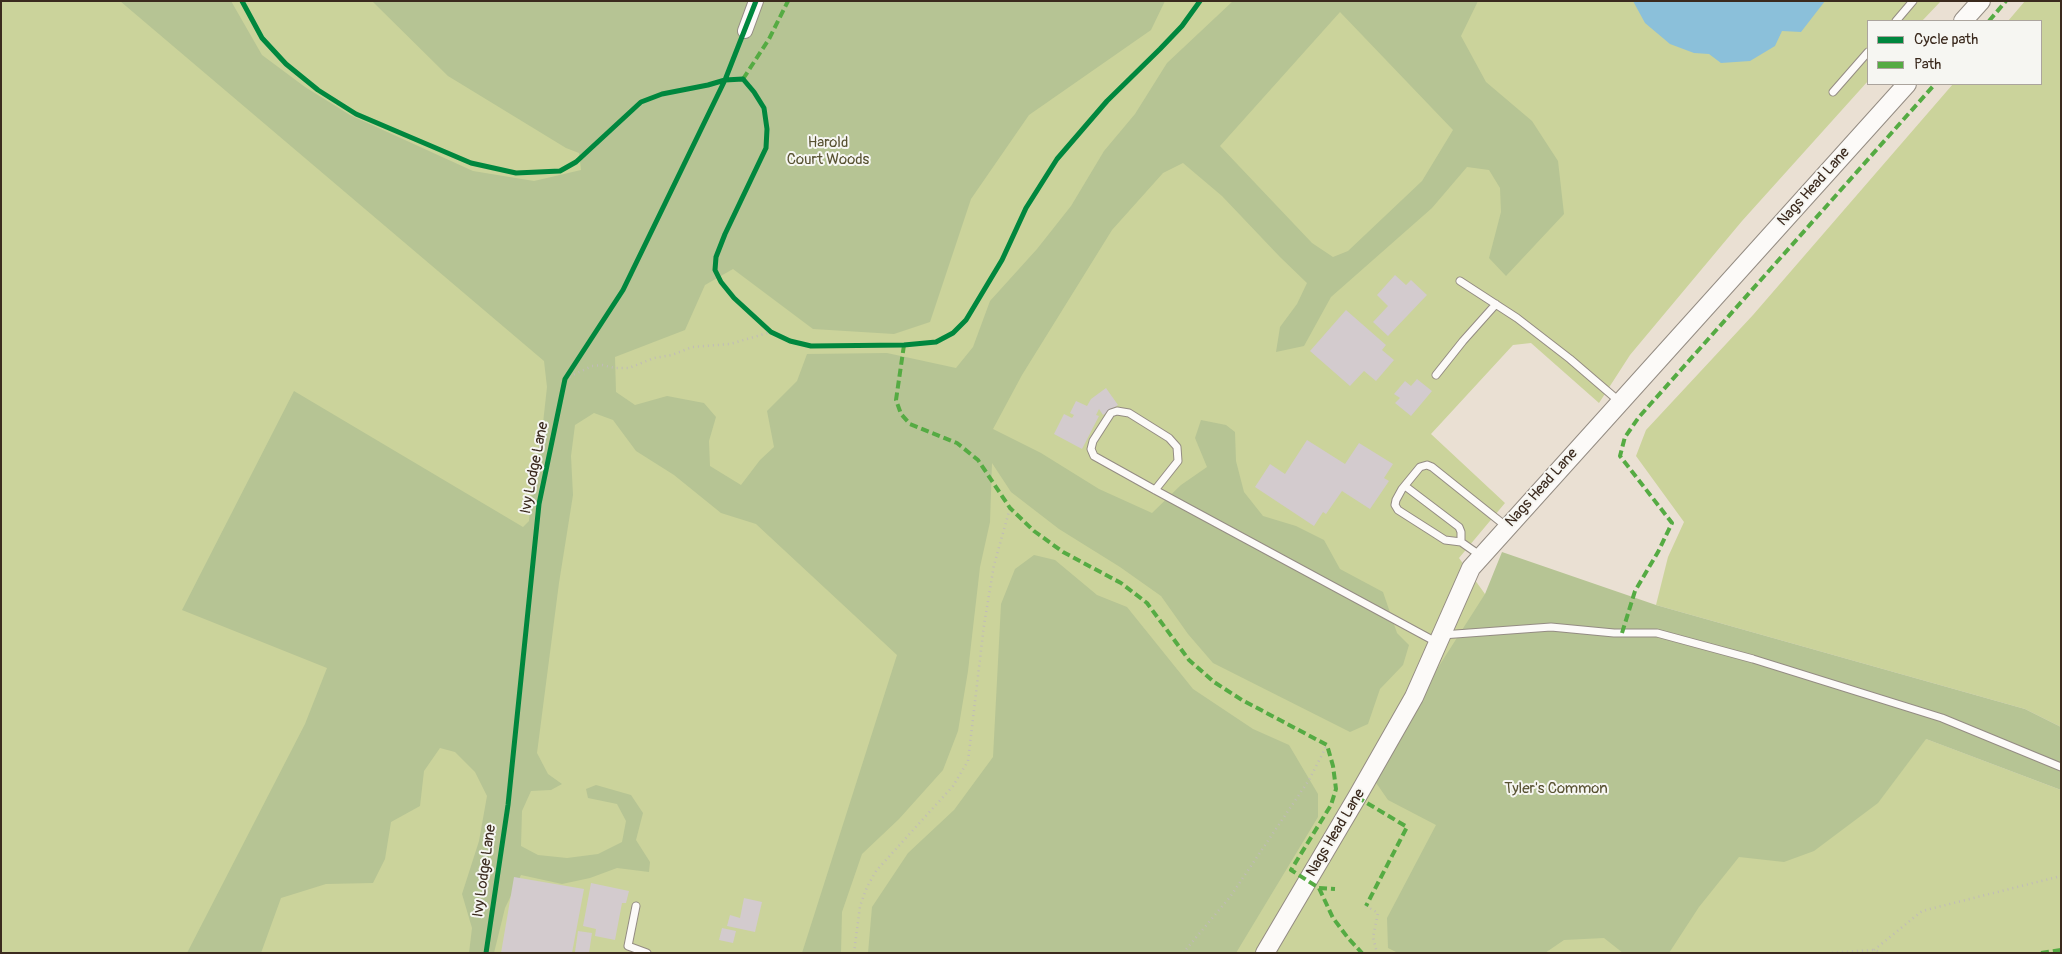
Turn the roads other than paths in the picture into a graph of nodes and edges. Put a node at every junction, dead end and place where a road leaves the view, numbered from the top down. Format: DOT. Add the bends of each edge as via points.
graph roads {
  1 [pos="756,1"];
  2 [pos="1913,1"];
  3 [pos="1981,1"];
  4 [pos="1897,20"];
  5 [pos="1964,20"];
  6 [pos="745,31"];
  7 [pos="1867,53"];
  8 [pos="1906,85"];
  9 [pos="1833,92"];
  10 [pos="1460,281"];
  11 [pos="1496,304"];
  12 [pos="1436,375"];
  13 [pos="1620,402"];
  14 [pos="1405,486"];
  15 [pos="1155,490"];
  16 [pos="1507,527"];
  17 [pos="1461,542"];
  18 [pos="1481,556"];
  19 [pos="1440,639"];
  20 [pos="2061,767"];
  21 [pos="636,906"];
  22 [pos="647,953"];
  23 [pos="1265,953"];
  1 -- 6 [label="street"];
  2 -- 4 [label="lane"];
  3 -- 5 [label="street"];
  7 -- 9 [label="lane"];
  8 -- 13 [label="street, Nags Head Lane"];
  10 -- 11 [label="lane"];
  11 -- 12 [label="lane"];
  11 -- 13 [label="lane" via="1570,359"];
  13 -- 16 [label="street, Nags Head Lane"];
  14 -- 16 [label="lane" via="1420,467 1432,467"];
  14 -- 17 [label="lane" via="1459,527"];
  14 -- 17 [label="lane" via="1396,500 1398,510 1445,540"];
  15 -- 15 [label="lane" via="1092,454 1093,441 1111,413 1129,413 1169,438 1177,447 1178,461"];
  15 -- 19 [label="lane"];
  16 -- 18 [label="street, Nags Head Lane"];
  17 -- 18 [label="lane"];
  18 -- 19 [label="street, Nags Head Lane" via="1471,568"];
  19 -- 20 [label="lane" via="1551,627 1657,633 1753,659 1942,718"];
  19 -- 23 [label="street, Nags Head Lane" via="1414,697"];
  21 -- 22 [label="lane" via="628,946"];
}
